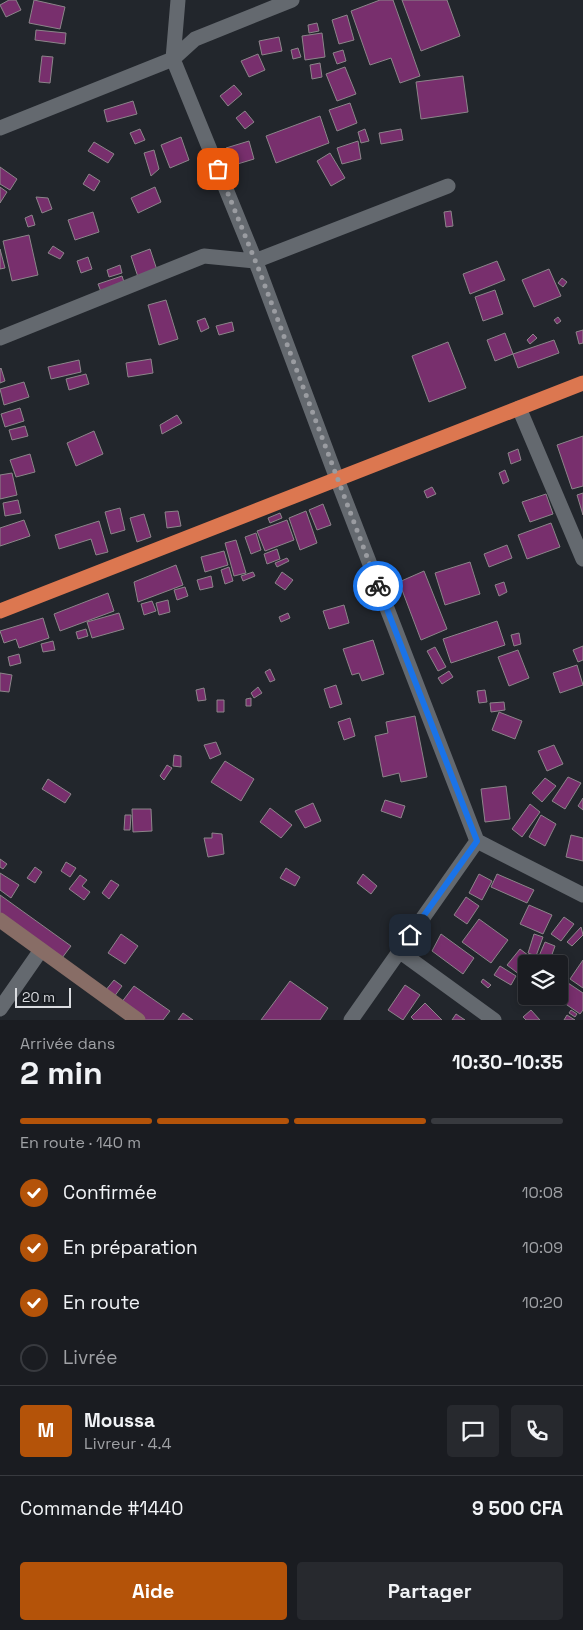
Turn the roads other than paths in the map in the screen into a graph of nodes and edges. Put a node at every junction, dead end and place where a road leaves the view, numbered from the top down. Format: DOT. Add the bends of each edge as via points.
graph roads {
  1 [pos="178,0"];
  2 [pos="292,0"];
  3 [pos="173,58"];
  4 [pos="0,128"];
  5 [pos="448,186"];
  6 [pos="255,261"];
  7 [pos="0,338"];
  8 [pos="583,384"];
  9 [pos="519,408"];
  10 [pos="337,479"];
  11 [pos="583,559"];
  12 [pos="0,611"];
  13 [pos="477,841"];
  14 [pos="583,895"];
  15 [pos="0,920"];
  16 [pos="41,950"];
  17 [pos="399,951"];
  18 [pos="0,1008"];
  19 [pos="138,1020"];
  20 [pos="351,1020"];
  21 [pos="494,1020"];
  1 -- 3 [label="street"];
  2 -- 3 [label="street" via="195,39"];
  3 -- 4 [label="street"];
  3 -- 6 [label="street"];
  5 -- 6 [label="street"];
  6 -- 7 [label="street" via="204,256"];
  6 -- 10 [label="street"];
  8 -- 9 [label="highway"];
  9 -- 10 [label="highway"];
  9 -- 11 [label="street"];
  10 -- 12 [label="highway"];
  10 -- 13 [label="street"];
  13 -- 14 [label="street"];
  13 -- 17 [label="street"];
  15 -- 16 [label="street"];
  16 -- 18 [label="street"];
  16 -- 19 [label="street"];
  17 -- 20 [label="street"];
  17 -- 21 [label="street"];
}
